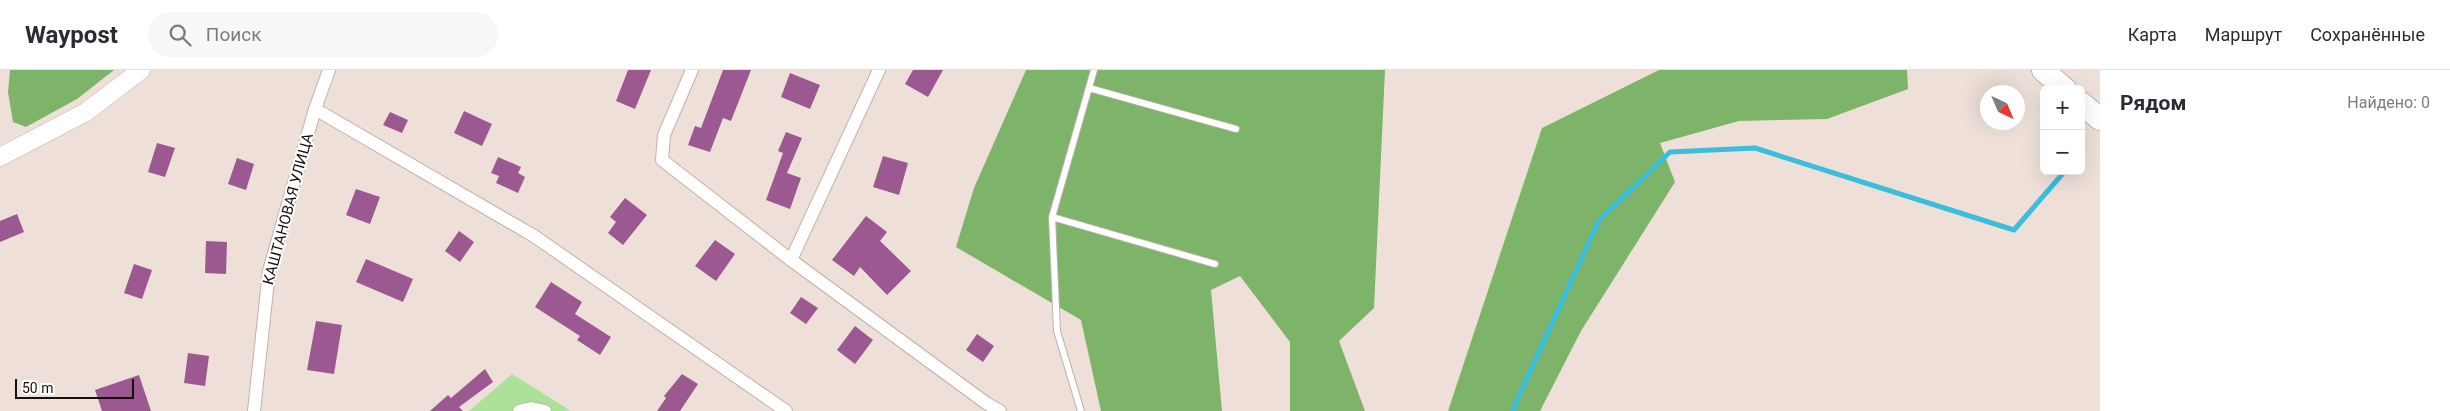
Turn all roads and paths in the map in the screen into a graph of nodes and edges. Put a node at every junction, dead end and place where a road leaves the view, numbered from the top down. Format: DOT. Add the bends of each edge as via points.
graph roads {
  1 [pos="141,70"];
  2 [pos="329,70"];
  3 [pos="692,70"];
  4 [pos="879,70"];
  5 [pos="1094,70"];
  6 [pos="2043,70"];
  7 [pos="2060,85"];
  8 [pos="1089,88"];
  9 [pos="2085,106"];
  10 [pos="316,108"];
  11 [pos="2100,119"];
  12 [pos="1236,129"];
  13 [pos="0,157"];
  14 [pos="1052,217"];
  15 [pos="791,260"];
  16 [pos="1214,264"];
  17 [pos="254,411"];
  18 [pos="519,411"];
  19 [pos="545,411"];
  20 [pos="786,411"];
  21 [pos="1000,411"];
  22 [pos="1081,411"];
  1 -- 13 [label="main road" via="86,112"];
  2 -- 10 [label="street, КАШТАНОВАЯ УЛИЦА"];
  3 -- 15 [label="street" via="664,135 662,160"];
  4 -- 15 [label="street"];
  5 -- 8 [label="lane"];
  6 -- 7 [label="highway"];
  8 -- 12 [label="lane"];
  8 -- 14 [label="lane"];
  9 -- 11 [label="highway"];
  10 -- 17 [label="street, КАШТАНОВАЯ УЛИЦА" via="269,271"];
  10 -- 20 [label="street" via="534,236"];
  14 -- 16 [label="lane"];
  14 -- 22 [label="lane" via="1057,332"];
  15 -- 21 [label="street"];
  18 -- 19 [label="street" via="531,408"];
}
